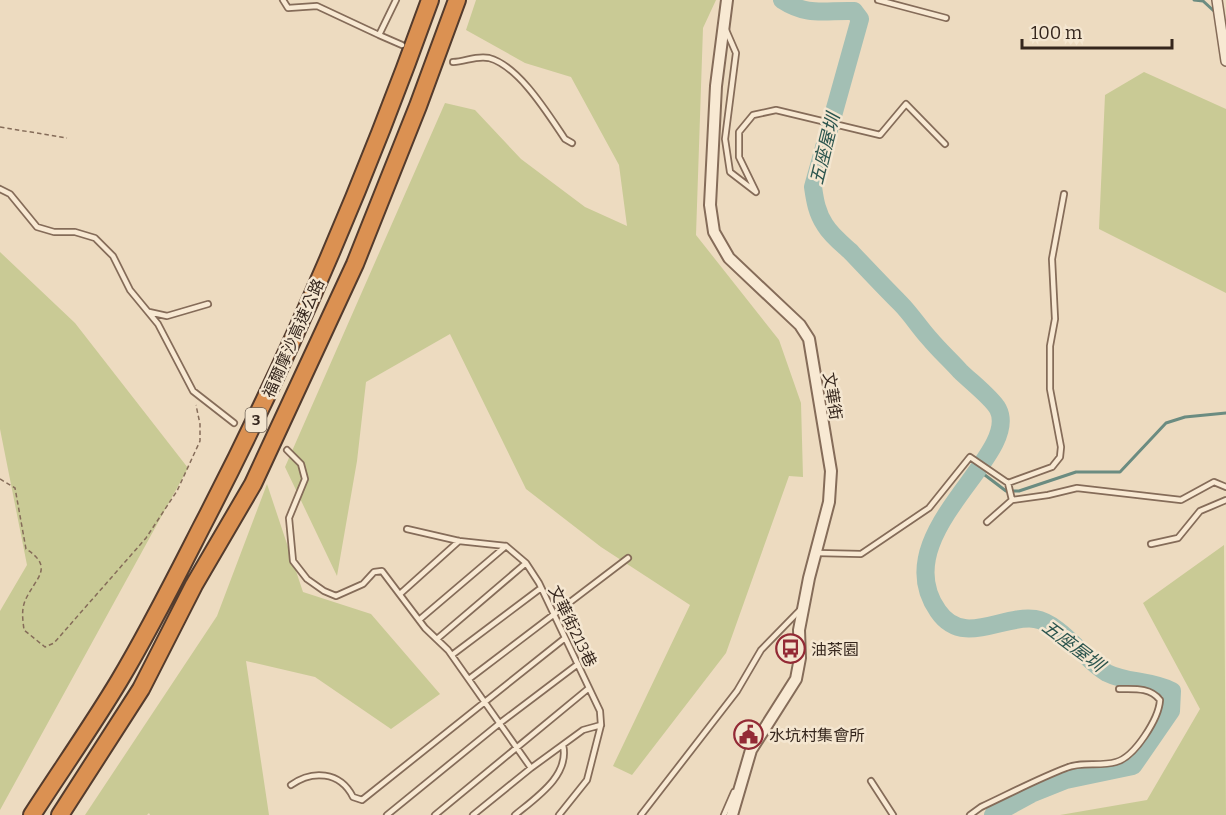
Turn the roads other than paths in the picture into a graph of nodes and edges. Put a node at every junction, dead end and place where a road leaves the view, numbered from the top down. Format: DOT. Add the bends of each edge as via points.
graph roads {
  1 [pos="283,0"];
  2 [pos="396,0"];
  3 [pos="430,0"];
  4 [pos="457,0"];
  5 [pos="727,0"];
  6 [pos="878,0"];
  7 [pos="1218,4"];
  8 [pos="946,18"];
  9 [pos="724,25"];
  10 [pos="379,35"];
  11 [pos="402,45"];
  12 [pos="1226,61"];
  13 [pos="453,62"];
  14 [pos="572,143"];
  15 [pos="945,144"];
  16 [pos="0,189"];
  17 [pos="1064,194"];
  18 [pos="208,304"];
  19 [pos="149,312"];
  20 [pos="234,423"];
  21 [pos="287,450"];
  22 [pos="1008,483"];
  23 [pos="1226,487"];
  24 [pos="1012,498"];
  25 [pos="1226,500"];
  26 [pos="987,522"];
  27 [pos="407,529"];
  28 [pos="459,542"];
  29 [pos="1151,544"];
  30 [pos="506,546"];
  31 [pos="815,552"];
  32 [pos="628,558"];
  33 [pos="526,564"];
  34 [pos="541,588"];
  35 [pos="400,594"];
  36 [pos="804,606"];
  37 [pos="554,614"];
  38 [pos="419,620"];
  39 [pos="566,638"];
  40 [pos="437,639"];
  41 [pos="452,655"];
  42 [pos="578,664"];
  43 [pos="469,678"];
  44 [pos="590,688"];
  45 [pos="1119,689"];
  46 [pos="486,702"];
  47 [pos="500,723"];
  48 [pos="601,725"];
  49 [pos="563,745"];
  50 [pos="517,746"];
  51 [pos="531,768"];
  52 [pos="745,768"];
  53 [pos="871,782"];
  54 [pos="291,785"];
  55 [pos="32,815"];
  56 [pos="60,815"];
  57 [pos="387,815"];
  58 [pos="435,815"];
  59 [pos="473,815"];
  60 [pos="515,815"];
  61 [pos="560,815"];
  62 [pos="641,815"];
  63 [pos="724,815"];
  64 [pos="732,815"];
  65 [pos="893,815"];
  66 [pos="970,815"];
  1 -- 10 [label="lane" via="294,10 317,6"];
  2 -- 10 [label="lane"];
  3 -- 55 [label="highway, 福爾摩沙高速公路 / 3" via="332,254 229,475 119,681"];
  4 -- 56 [label="highway, 福爾摩沙高速公路 / 3" via="355,264 253,484 194,585 141,689"];
  5 -- 9 [label="street, 文華街"];
  6 -- 8 [label="lane"];
  7 -- 12 [label="street"];
  9 -- 15 [label="lane" via="736,53 725,139 730,172 756,192 739,157 739,132 753,115 776,110 880,135 906,104"];
  9 -- 31 [label="street, 文華街" via="716,86 712,223 729,258 800,325 809,339 831,471 829,502"];
  10 -- 11 [label="lane"];
  13 -- 14 [label="lane" via="477,57 503,65 525,85"];
  16 -- 19 [label="lane" via="15,200 37,227 95,238 113,256 130,290"];
  17 -- 22 [label="lane" via="1052,259 1055,319 1050,346 1050,389 1060,457 1052,467"];
  18 -- 19 [label="lane" via="167,316"];
  19 -- 20 [label="lane" via="193,391"];
  21 -- 35 [label="lane" via="301,464 305,479 289,518 293,561 307,579 336,596 382,571"];
  22 -- 24 [label="lane"];
  22 -- 31 [label="lane" via="970,457 929,508 861,554"];
  23 -- 24 [label="lane" via="1214,482 1181,500 1077,488"];
  24 -- 26 [label="lane"];
  25 -- 29 [label="lane" via="1200,512 1178,538"];
  27 -- 28 [label="lane"];
  28 -- 30 [label="lane"];
  28 -- 35 [label="lane"];
  30 -- 33 [label="lane, 文華街213巷"];
  30 -- 38 [label="lane"];
  31 -- 36 [label="street, 文華街"];
  32 -- 37 [label="lane"];
  33 -- 34 [label="lane, 文華街213巷"];
  33 -- 40 [label="lane"];
  34 -- 37 [label="lane, 文華街213巷"];
  34 -- 41 [label="lane"];
  35 -- 38 [label="lane"];
  36 -- 52 [label="street, 文華街" via="796,679 751,750"];
  36 -- 62 [label="lane" via="760,650 737,691"];
  37 -- 39 [label="lane, 文華街213巷"];
  37 -- 43 [label="lane"];
  38 -- 40 [label="lane"];
  39 -- 42 [label="lane, 文華街213巷"];
  39 -- 46 [label="lane"];
  40 -- 41 [label="lane"];
  41 -- 43 [label="lane"];
  42 -- 44 [label="lane, 文華街213巷"];
  42 -- 47 [label="lane"];
  43 -- 46 [label="lane"];
  44 -- 48 [label="lane, 文華街213巷" via="600,711"];
  44 -- 50 [label="lane"];
  45 -- 66 [label="lane" via="1142,689 1155,693 1160,700 1160,710 1152,725 1129,756 1116,762 1069,766"];
  46 -- 47 [label="lane"];
  46 -- 54 [label="lane" via="362,800 342,783 319,774 305,775"];
  47 -- 50 [label="lane"];
  47 -- 57 [label="lane"];
  48 -- 49 [label="lane" via="583,730"];
  48 -- 61 [label="lane, 文華街213巷" via="587,780"];
  49 -- 51 [label="lane"];
  49 -- 60 [label="lane" via="564,766"];
  50 -- 51 [label="lane"];
  50 -- 58 [label="lane"];
  51 -- 59 [label="lane"];
  52 -- 63 [label="lane"];
  52 -- 64 [label="street, 文華街"];
  53 -- 65 [label="lane"];
}
